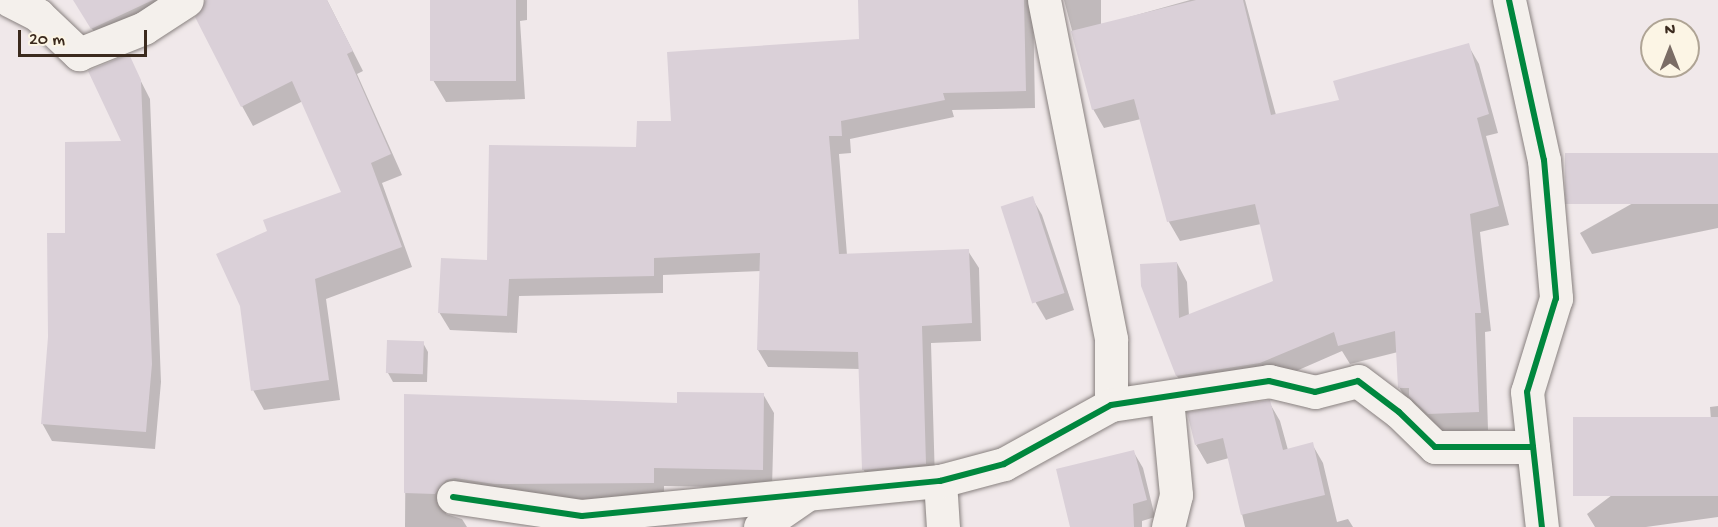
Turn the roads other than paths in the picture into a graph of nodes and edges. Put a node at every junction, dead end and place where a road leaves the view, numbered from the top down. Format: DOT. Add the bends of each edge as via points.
graph roads {
  1 [pos="9,0"];
  2 [pos="187,0"];
  3 [pos="1044,0"];
  4 [pos="1509,0"];
  5 [pos="1167,399"];
  6 [pos="1111,405"];
  7 [pos="1533,447"];
  8 [pos="940,481"];
  9 [pos="808,494"];
  10 [pos="453,497"];
  11 [pos="582,522"];
  12 [pos="760,527"];
  13 [pos="943,527"];
  14 [pos="1168,527"];
  15 [pos="1542,527"];
  1 -- 2 [label="street" via="38,15 79,54 144,28"];
  3 -- 6 [label="street" via="1111,339"];
  4 -- 7 [label="street" via="1544,160 1556,298 1527,392"];
  5 -- 6 [label="street"];
  5 -- 7 [label="street" via="1269,381 1315,392 1358,381 1399,412 1435,447"];
  5 -- 14 [label="street" via="1176,495"];
  6 -- 8 [label="street" via="1004,464"];
  7 -- 15 [label="street"];
  8 -- 9 [label="street"];
  8 -- 13 [label="street"];
  9 -- 11 [label="street"];
  9 -- 12 [label="street"];
  10 -- 11 [label="street"];
}
